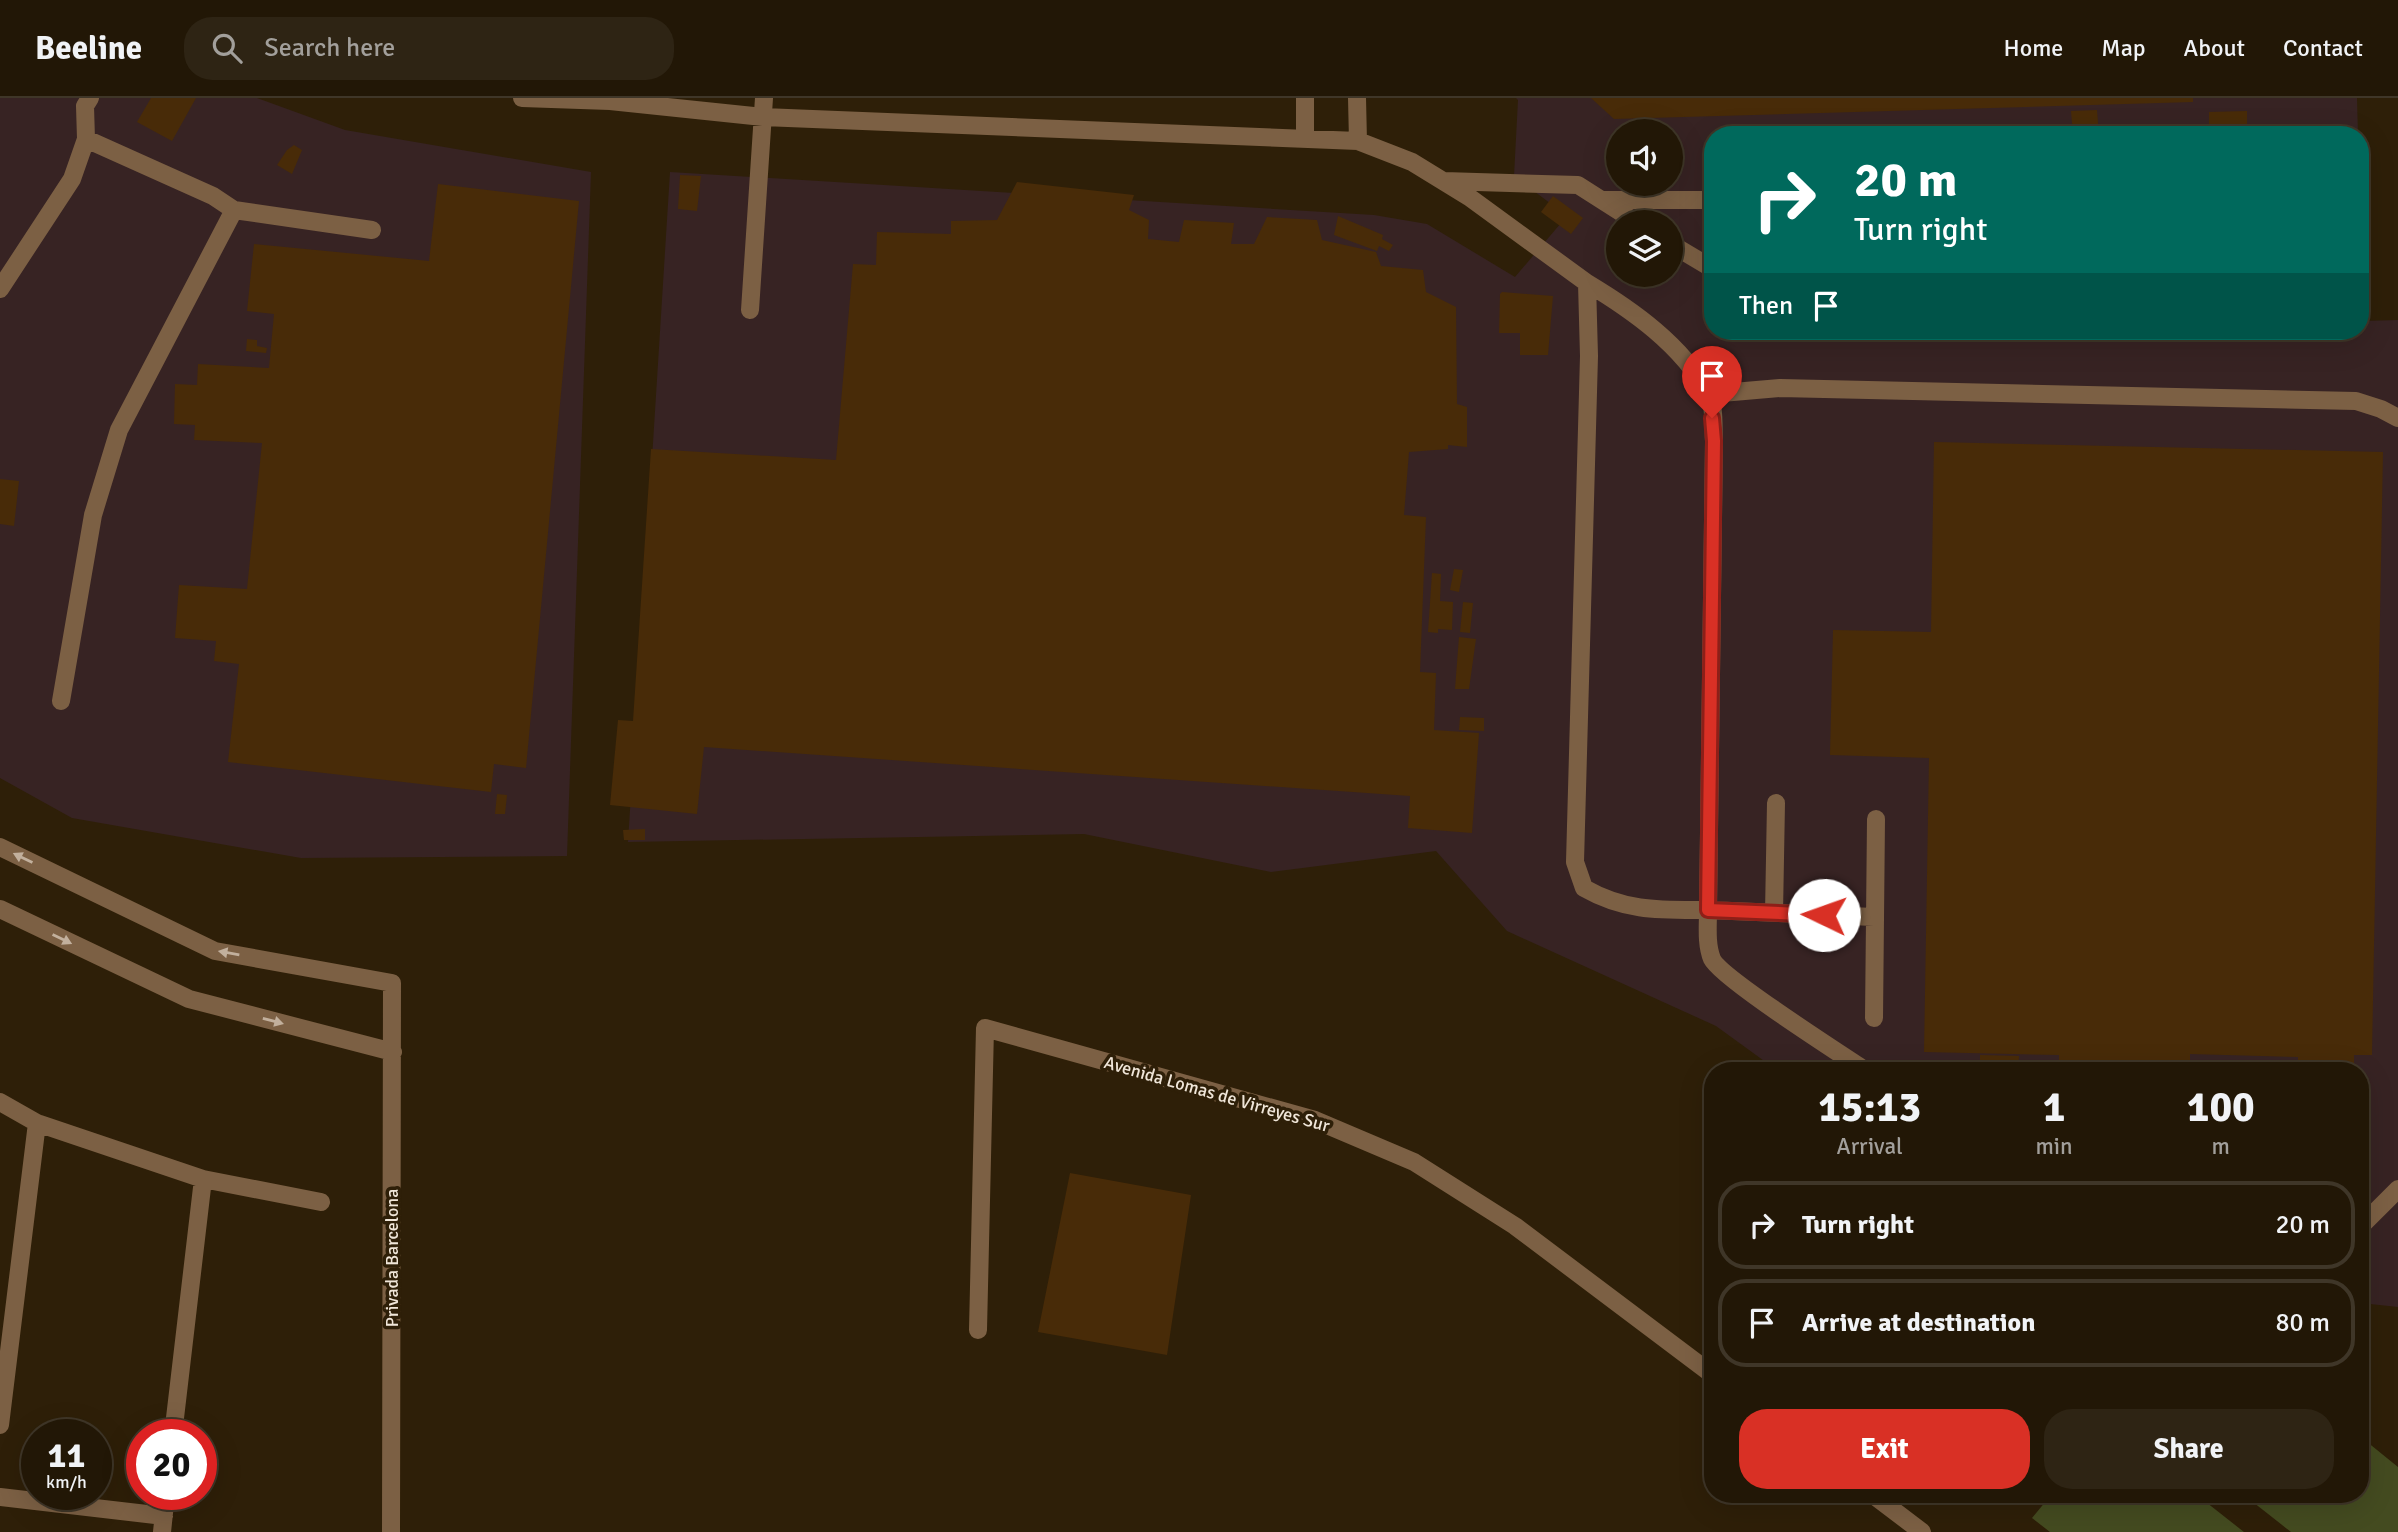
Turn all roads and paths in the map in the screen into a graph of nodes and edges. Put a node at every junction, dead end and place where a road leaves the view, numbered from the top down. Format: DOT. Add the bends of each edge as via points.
graph roads {
  1 [pos="522,98"];
  2 [pos="764,98"];
  3 [pos="1305,98"];
  4 [pos="1357,98"];
  5 [pos="610,100"];
  6 [pos="83,101"];
  7 [pos="763,117"];
  8 [pos="86,139"];
  9 [pos="1305,139"];
  10 [pos="1359,141"];
  11 [pos="1444,181"];
  12 [pos="1602,200"];
  13 [pos="1704,200"];
  14 [pos="234,210"];
  15 [pos="1617,210"];
  16 [pos="372,230"];
  17 [pos="1683,251"];
  18 [pos="1704,264"];
  19 [pos="1587,283"];
  20 [pos="0,289"];
  21 [pos="750,310"];
  22 [pos="1710,394"];
  23 [pos="2398,418"];
  24 [pos="61,701"];
  25 [pos="1776,803"];
  26 [pos="1876,819"];
  27 [pos="0,847"];
  28 [pos="0,909"];
  29 [pos="1708,910"];
  30 [pos="1774,913"];
  31 [pos="1874,917"];
  32 [pos="1874,1018"];
  33 [pos="393,1052"];
  34 [pos="1853,1062"];
  35 [pos="0,1102"];
  36 [pos="37,1123"];
  37 [pos="203,1179"];
  38 [pos="2398,1189"];
  39 [pos="321,1202"];
  40 [pos="2369,1218"];
  41 [pos="978,1330"];
  42 [pos="1704,1368"];
  43 [pos="175,1419"];
  44 [pos="0,1424"];
  45 [pos="0,1497"];
  46 [pos="1884,1503"];
  47 [pos="163,1524"];
  48 [pos="391,1532"];
  49 [pos="1922,1532"];
  1 -- 5 [label="street"];
  2 -- 7 [label="street"];
  3 -- 9 [label="street"];
  4 -- 10 [label="street"];
  5 -- 7 [label="street"];
  6 -- 8 [label="street"];
  7 -- 9 [label="street"];
  7 -- 21 [label="street"];
  8 -- 14 [label="street" via="213,196"];
  8 -- 20 [label="street" via="72,179"];
  9 -- 10 [label="street"];
  10 -- 11 [label="street" via="1412,162"];
  11 -- 12 [label="street" via="1578,185"];
  11 -- 19 [label="street"];
  12 -- 13 [label="street"];
  12 -- 15 [label="street"];
  14 -- 16 [label="street"];
  14 -- 24 [label="street" via="118,430 93,515"];
  17 -- 18 [label="street"];
  19 -- 22 [label="street" via="1631,309"];
  19 -- 29 [label="street" via="1589,356 1575,862 1584,888 1611,903"];
  22 -- 23 [label="street" via="1780,388 2356,401"];
  22 -- 29 [label="street" via="1714,441"];
  25 -- 30 [label="street"];
  26 -- 31 [label="street"];
  33 -- 27 [label="street, Privada Barcelona, one-way" via="392,983 215,951"];
  28 -- 33 [label="street, one-way" via="189,999"];
  29 -- 30 [label="street"];
  29 -- 34 [label="street" via="1713,961"];
  30 -- 31 [label="street"];
  31 -- 32 [label="street"];
  33 -- 48 [label="street, Privada Barcelona"];
  35 -- 36 [label="street"];
  36 -- 37 [label="street"];
  36 -- 44 [label="street"];
  37 -- 39 [label="street"];
  37 -- 43 [label="street"];
  38 -- 40 [label="street"];
  41 -- 42 [label="street, Avenida Lomas de Virreyes Sur" via="985,1028 1315,1120 1414,1162 1514,1226"];
  45 -- 47 [label="street"];
  46 -- 49 [label="street"];
}
